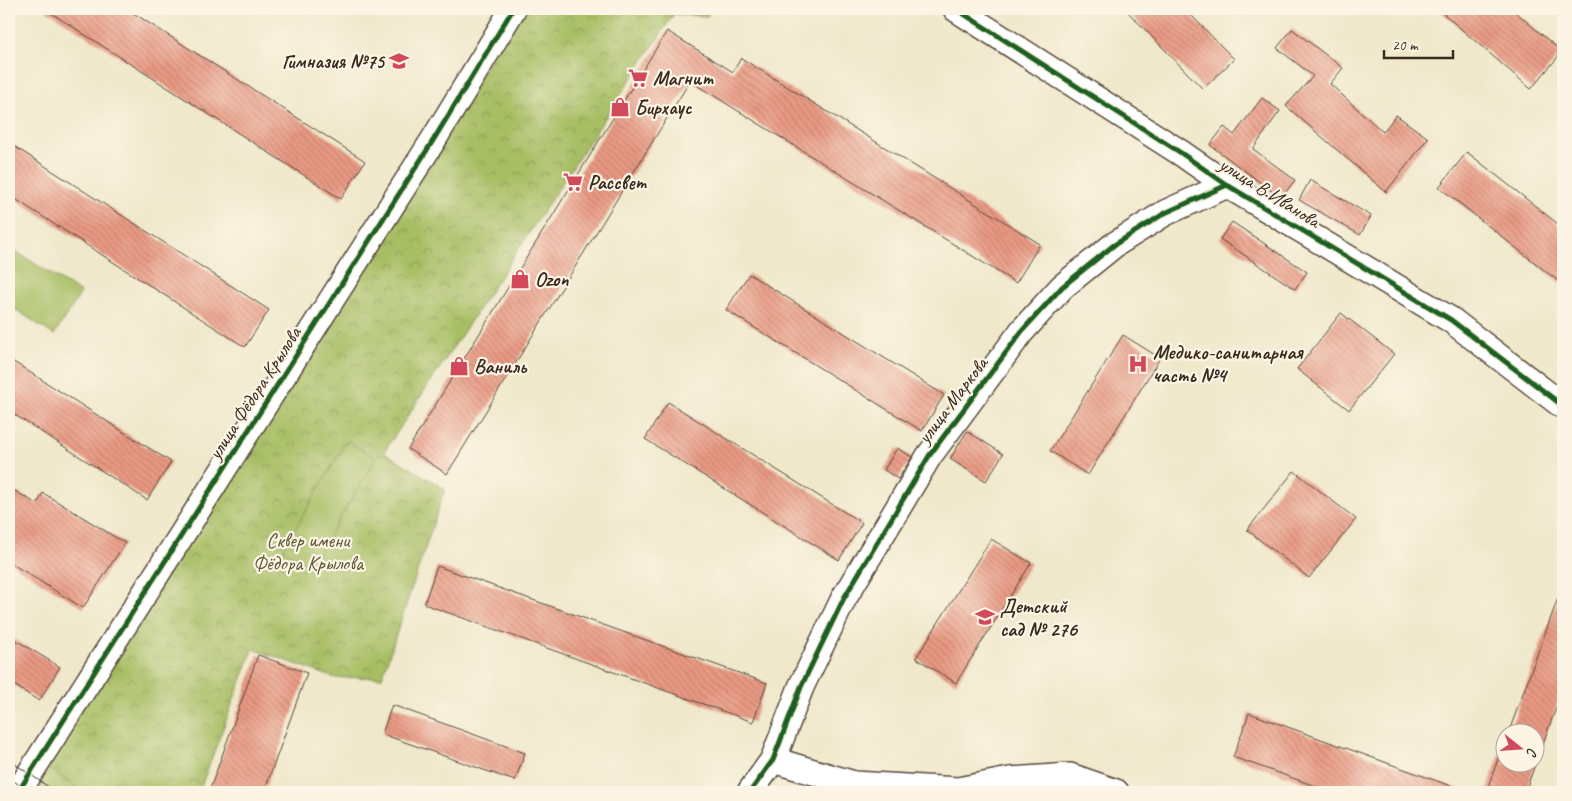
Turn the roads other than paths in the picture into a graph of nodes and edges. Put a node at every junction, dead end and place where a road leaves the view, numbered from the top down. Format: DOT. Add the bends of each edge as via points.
graph roads {
  1 [pos="513,9"];
  2 [pos="956,9"];
  3 [pos="1227,185"];
  4 [pos="1563,406"];
  5 [pos="773,760"];
  6 [pos="18,792"];
  7 [pos="750,792"];
  8 [pos="1116,792"];
  1 -- 6 [label="street, улица Фёдора Крылова" via="444,124"];
  2 -- 3 [label="street, улица В.Иванова"];
  3 -- 4 [label="street, улица В.Иванова" via="1452,320"];
  3 -- 5 [label="street, улица Маркова" via="1165,213 1114,245 1062,287 1022,331 929,456 844,598 801,687"];
  5 -- 7 [label="street, улица Маркова"];
  5 -- 8 [label="street" via="854,784 958,790 1010,780 1070,776"];
}
